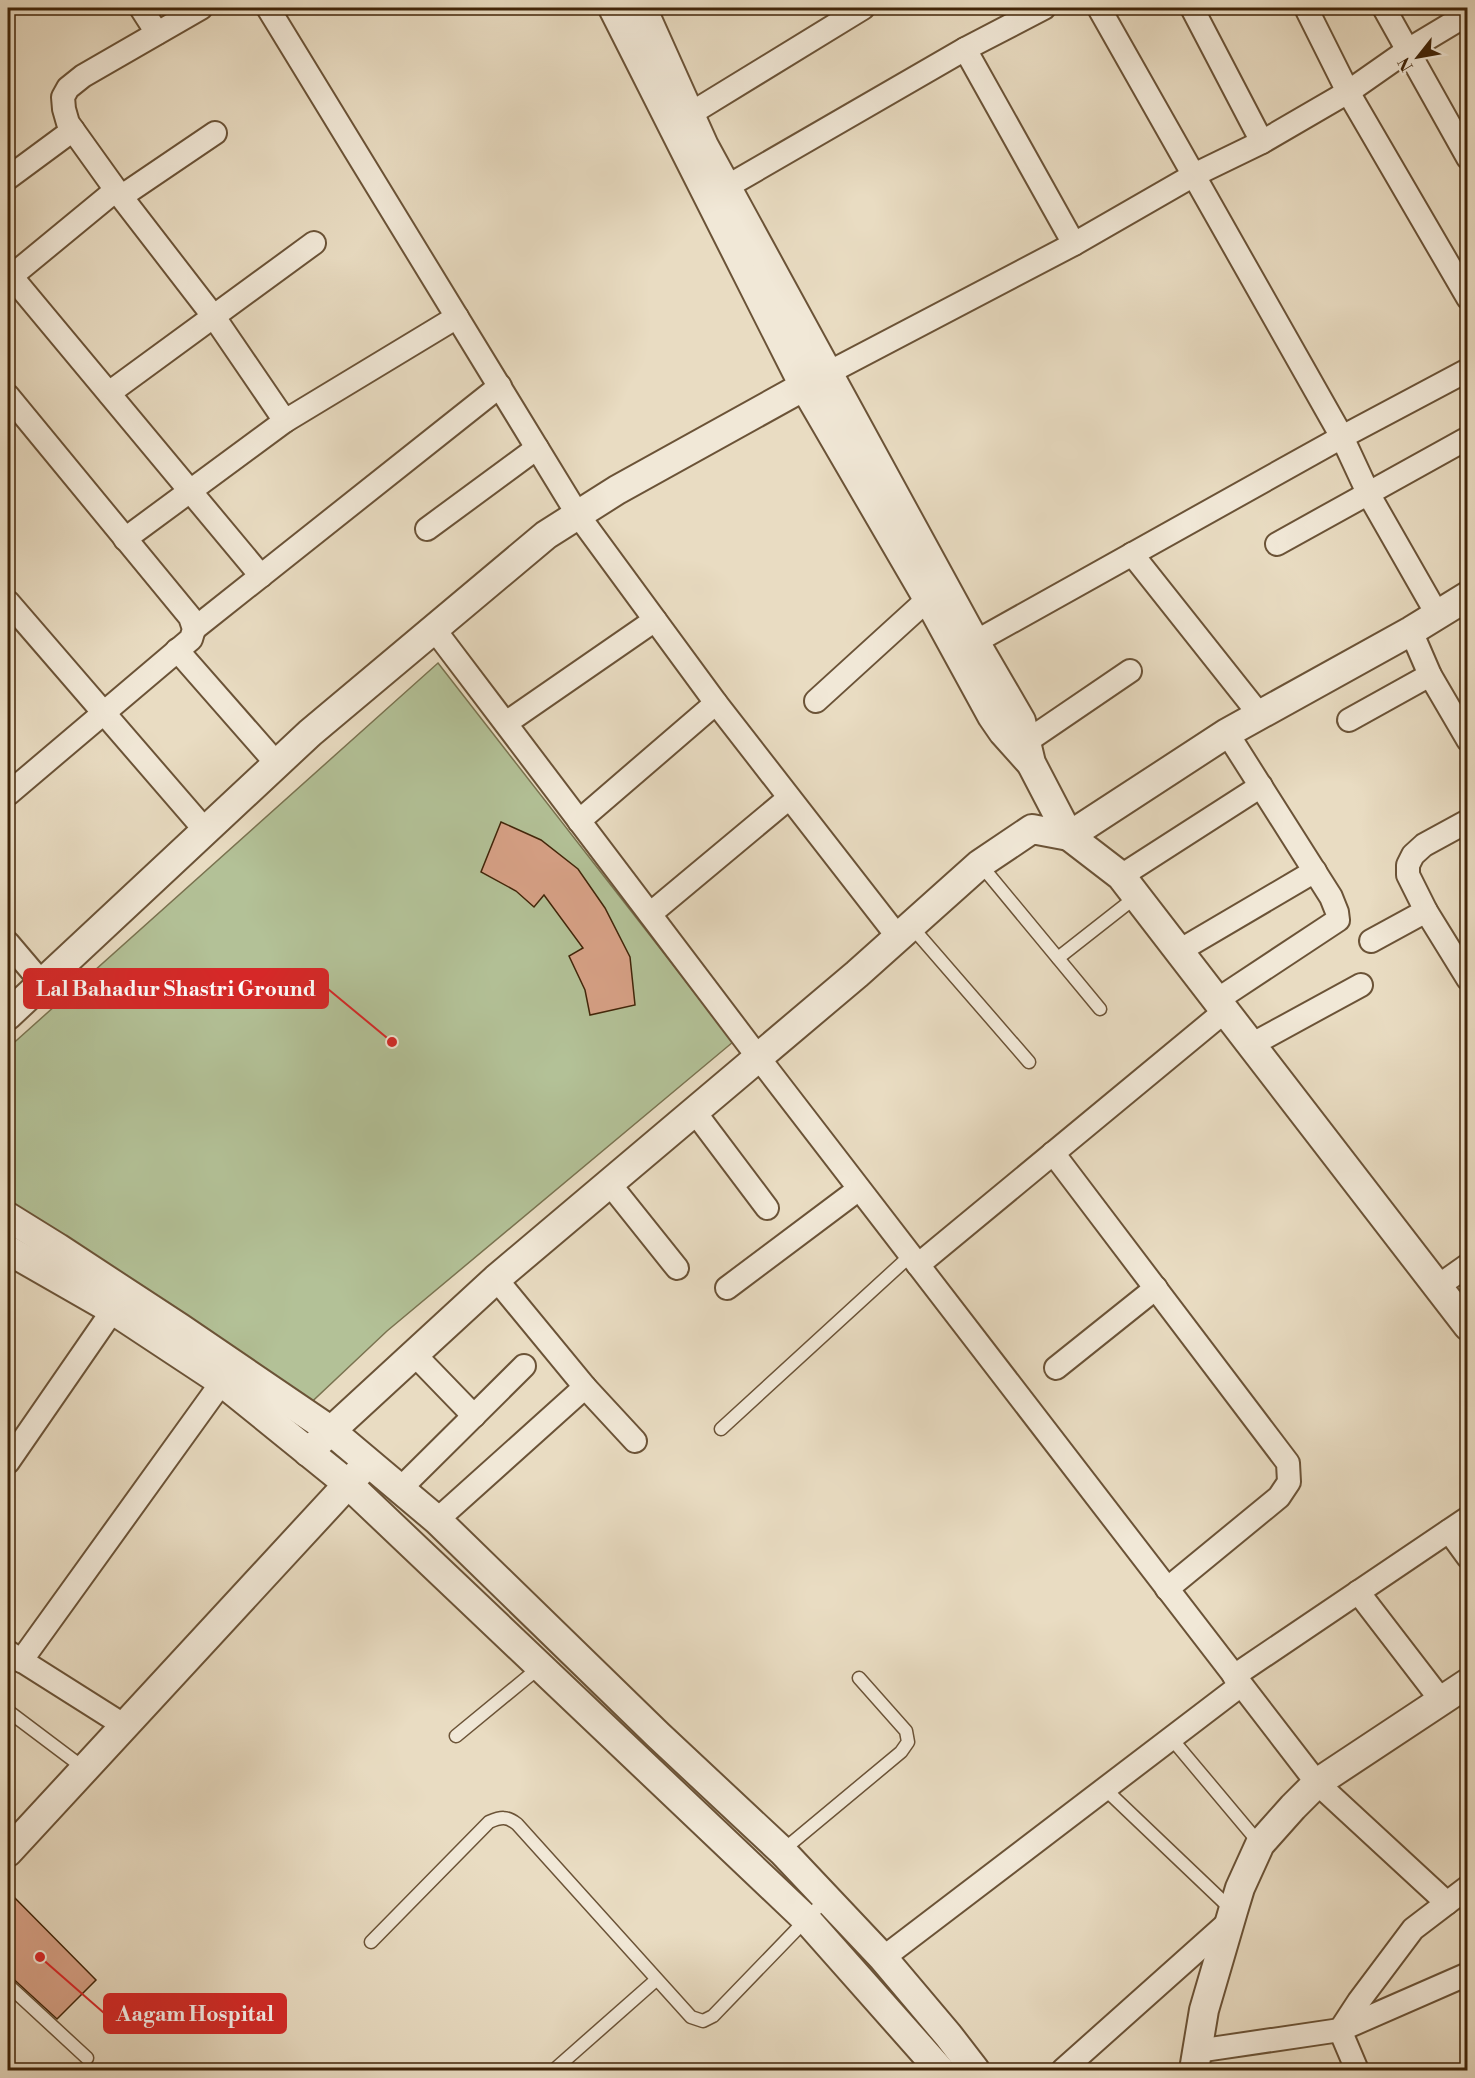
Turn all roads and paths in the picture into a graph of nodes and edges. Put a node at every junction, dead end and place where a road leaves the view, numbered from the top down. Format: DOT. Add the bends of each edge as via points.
graph roads {
  1 [pos="141,8"];
  2 [pos="201,8"];
  3 [pos="268,8"];
  4 [pos="613,8"];
  5 [pos="642,8"];
  6 [pos="863,8"];
  7 [pos="1044,8"];
  8 [pos="1099,8"];
  9 [pos="1192,8"];
  10 [pos="1306,8"];
  11 [pos="1384,8"];
  12 [pos="1467,14"];
  13 [pos="157,33"];
  14 [pos="965,49"];
  15 [pos="1408,50"];
  16 [pos="1348,92"];
  17 [pos="690,114"];
  18 [pos="73,130"];
  19 [pos="215,134"];
  20 [pos="1262,142"];
  21 [pos="1466,150"];
  22 [pos="1194,176"];
  23 [pos="8,178"];
  24 [pos="728,186"];
  25 [pos="119,193"];
  26 [pos="314,243"];
  27 [pos="1074,244"];
  28 [pos="9,278"];
  29 [pos="1467,298"];
  30 [pos="214,316"];
  31 [pos="457,317"];
  32 [pos="1467,370"];
  33 [pos="816,379"];
  34 [pos="500,387"];
  35 [pos="109,393"];
  36 [pos="8,396"];
  37 [pos="285,421"];
  38 [pos="1342,437"];
  39 [pos="1467,438"];
  40 [pos="537,448"];
  41 [pos="191,492"];
  42 [pos="1369,495"];
  43 [pos="578,515"];
  44 [pos="427,530"];
  45 [pos="125,539"];
  46 [pos="1277,544"];
  47 [pos="1132,554"];
  48 [pos="261,576"];
  49 [pos="1467,596"];
  50 [pos="928,599"];
  51 [pos="8,602"];
  52 [pos="1437,614"];
  53 [pos="655,620"];
  54 [pos="194,628"];
  55 [pos="434,629"];
  56 [pos="1411,631"];
  57 [pos="975,642"];
  58 [pos="177,650"];
  59 [pos="1130,671"];
  60 [pos="1430,675"];
  61 [pos="816,700"];
  62 [pos="716,703"];
  63 [pos="103,712"];
  64 [pos="1259,714"];
  65 [pos="1349,720"];
  66 [pos="506,723"];
  67 [pos="1227,733"];
  68 [pos="1467,740"];
  69 [pos="1024,750"];
  70 [pos="277,764"];
  71 [pos="1261,786"];
  72 [pos="8,794"];
  73 [pos="789,798"];
  74 [pos="1467,820"];
  75 [pos="579,821"];
  76 [pos="206,830"];
  77 [pos="1069,836"];
  78 [pos="981,864"];
  79 [pos="1315,871"];
  80 [pos="1129,886"];
  81 [pos="1426,910"];
  82 [pos="650,914"];
  83 [pos="905,932"];
  84 [pos="1371,941"];
  85 [pos="8,943"];
  86 [pos="1179,951"];
  87 [pos="1058,958"];
  88 [pos="1467,979"];
  89 [pos="42,983"];
  90 [pos="1361,985"];
  91 [pos="1221,1006"];
  92 [pos="1100,1009"];
  93 [pos="8,1015"];
  94 [pos="1251,1045"];
  95 [pos="758,1057"];
  96 [pos="1029,1062"];
  97 [pos="694,1111"];
  98 [pos="1053,1153"];
  99 [pos="609,1183"];
  100 [pos="859,1189"];
  101 [pos="766,1208"];
  102 [pos="8,1217"];
  103 [pos="8,1250"];
  104 [pos="914,1260"];
  105 [pos="1467,1265"];
  106 [pos="677,1268"];
  107 [pos="496,1278"];
  108 [pos="1437,1287"];
  109 [pos="727,1288"];
  110 [pos="1156,1288"];
  111 [pos="113,1310"];
  112 [pos="1467,1326"];
  113 [pos="414,1354"];
  114 [pos="524,1366"];
  115 [pos="1056,1368"];
  116 [pos="222,1382"];
  117 [pos="585,1387"];
  118 [pos="474,1416"];
  119 [pos="721,1429"];
  120 [pos="330,1430"];
  121 [pos="635,1441"];
  122 [pos="308,1452"];
  123 [pos="369,1461"];
  124 [pos="8,1462"];
  125 [pos="348,1484"];
  126 [pos="400,1489"];
  127 [pos="1467,1518"];
  128 [pos="437,1521"];
  129 [pos="1449,1531"];
  130 [pos="1467,1557"];
  131 [pos="1167,1589"];
  132 [pos="1358,1592"];
  133 [pos="14,1657"];
  134 [pos="541,1666"];
  135 [pos="859,1678"];
  136 [pos="1238,1680"];
  137 [pos="1467,1683"];
  138 [pos="1441,1700"];
  139 [pos="8,1711"];
  140 [pos="124,1726"];
  141 [pos="456,1736"];
  142 [pos="1171,1738"];
  143 [pos="85,1769"];
  144 [pos="1317,1783"];
  145 [pos="1105,1789"];
  146 [pos="1260,1844"];
  147 [pos="782,1851"];
  148 [pos="8,1852"];
  149 [pos="1467,1887"];
  150 [pos="827,1898"];
  151 [pos="1447,1903"];
  152 [pos="1232,1915"];
  153 [pos="807,1920"];
  154 [pos="371,1942"];
  155 [pos="883,1958"];
  156 [pos="1467,1974"];
  157 [pos="656,1980"];
  158 [pos="8,1984"];
  159 [pos="1340,2030"];
  160 [pos="87,2058"];
  161 [pos="1196,2061"];
  162 [pos="554,2070"];
  163 [pos="940,2070"];
  164 [pos="975,2070"];
  165 [pos="1063,2070"];
  166 [pos="1357,2070"];
  1 -- 13 [label="street"];
  2 -- 13 [label="street"];
  3 -- 31 [label="street"];
  4 -- 33 [label="street"];
  5 -- 17 [label="street"];
  6 -- 17 [label="street"];
  7 -- 14 [label="street"];
  8 -- 22 [label="street"];
  9 -- 20 [label="street"];
  10 -- 16 [label="street"];
  11 -- 15 [label="street"];
  12 -- 15 [label="street"];
  13 -- 18 [label="street" via="68,88 63,97 64,109"];
  14 -- 24 [label="street"];
  14 -- 27 [label="street"];
  15 -- 16 [label="street"];
  15 -- 21 [label="street"];
  16 -- 20 [label="street"];
  16 -- 29 [label="street"];
  17 -- 24 [label="street"];
  18 -- 23 [label="street"];
  18 -- 25 [label="street"];
  19 -- 25 [label="street"];
  20 -- 22 [label="street"];
  22 -- 27 [label="street"];
  22 -- 38 [label="street"];
  24 -- 33 [label="street"];
  25 -- 28 [label="street"];
  25 -- 30 [label="street"];
  26 -- 30 [label="street"];
  27 -- 33 [label="street"];
  28 -- 35 [label="street"];
  30 -- 35 [label="street"];
  30 -- 37 [label="street"];
  31 -- 34 [label="street"];
  31 -- 37 [label="street"];
  32 -- 38 [label="street"];
  33 -- 43 [label="street"];
  33 -- 50 [label="street"];
  33 -- 57 [label="street"];
  34 -- 40 [label="street"];
  34 -- 48 [label="street"];
  35 -- 41 [label="street"];
  36 -- 45 [label="street"];
  37 -- 41 [label="street"];
  38 -- 42 [label="street"];
  38 -- 47 [label="street"];
  39 -- 42 [label="street"];
  40 -- 43 [label="street"];
  40 -- 44 [label="street"];
  41 -- 45 [label="street"];
  41 -- 48 [label="street"];
  42 -- 46 [label="street"];
  42 -- 52 [label="street"];
  43 -- 53 [label="street"];
  43 -- 55 [label="street" via="546,535"];
  45 -- 54 [label="street" via="190,617"];
  47 -- 57 [label="street"];
  47 -- 64 [label="street"];
  48 -- 54 [label="street"];
  49 -- 52 [label="street"];
  50 -- 61 [label="street"];
  50 -- 69 [label="street" via="992,716"];
  51 -- 63 [label="street"];
  52 -- 56 [label="street"];
  53 -- 62 [label="street"];
  53 -- 66 [label="street"];
  54 -- 58 [label="street" via="191,639"];
  55 -- 66 [label="street"];
  55 -- 70 [label="street"];
  56 -- 60 [label="street"];
  56 -- 64 [label="street"];
  57 -- 69 [label="street" via="1021,721"];
  58 -- 63 [label="street"];
  58 -- 70 [label="street"];
  59 -- 69 [label="street"];
  60 -- 65 [label="street"];
  60 -- 68 [label="street"];
  62 -- 73 [label="street"];
  62 -- 75 [label="street"];
  63 -- 72 [label="street"];
  63 -- 76 [label="street"];
  64 -- 67 [label="street"];
  66 -- 75 [label="street"];
  67 -- 71 [label="street"];
  67 -- 77 [label="street"];
  69 -- 77 [label="street"];
  70 -- 76 [label="street"];
  71 -- 79 [label="street"];
  71 -- 80 [label="street"];
  73 -- 82 [label="street"];
  73 -- 83 [label="street"];
  74 -- 81 [label="street" via="1424,845 1408,865 1408,875"];
  75 -- 82 [label="street"];
  76 -- 89 [label="street"];
  77 -- 78 [label="street" via="1032,829"];
  77 -- 80 [label="street"];
  78 -- 83 [label="street"];
  78 -- 87 [label="lane"];
  79 -- 86 [label="street"];
  79 -- 91 [label="street" via="1338,912 1338,920"];
  80 -- 86 [label="street"];
  80 -- 87 [label="lane"];
  81 -- 84 [label="street"];
  81 -- 88 [label="street"];
  82 -- 95 [label="street"];
  83 -- 95 [label="street"];
  83 -- 96 [label="lane"];
  85 -- 89 [label="street"];
  86 -- 91 [label="street"];
  87 -- 92 [label="lane"];
  89 -- 93 [label="street"];
  90 -- 94 [label="street"];
  91 -- 94 [label="street"];
  91 -- 98 [label="street"];
  94 -- 108 [label="street"];
  95 -- 97 [label="street"];
  95 -- 100 [label="street"];
  97 -- 99 [label="street"];
  97 -- 101 [label="street"];
  98 -- 104 [label="street"];
  98 -- 110 [label="street"];
  99 -- 106 [label="street"];
  99 -- 107 [label="street"];
  100 -- 104 [label="street"];
  100 -- 109 [label="street"];
  102 -- 120 [label="street"];
  103 -- 111 [label="street"];
  104 -- 119 [label="lane"];
  104 -- 131 [label="street"];
  105 -- 108 [label="street"];
  107 -- 113 [label="street"];
  107 -- 117 [label="street"];
  108 -- 112 [label="street"];
  110 -- 115 [label="street"];
  110 -- 131 [label="street" via="1288,1463 1289,1482 1280,1497"];
  111 -- 116 [label="street"];
  111 -- 124 [label="street"];
  113 -- 118 [label="street"];
  113 -- 120 [label="street"];
  114 -- 118 [label="street"];
  116 -- 122 [label="street"];
  116 -- 133 [label="street"];
  117 -- 121 [label="street"];
  117 -- 128 [label="street"];
  118 -- 126 [label="street"];
  120 -- 122 [label="street"];
  120 -- 123 [label="street"];
  122 -- 125 [label="street"];
  123 -- 125 [label="street"];
  123 -- 126 [label="street"];
  125 -- 134 [label="street"];
  125 -- 140 [label="street"];
  126 -- 128 [label="street"];
  127 -- 129 [label="street"];
  128 -- 147 [label="street"];
  129 -- 130 [label="street"];
  129 -- 132 [label="street"];
  131 -- 136 [label="street"];
  132 -- 136 [label="street"];
  132 -- 138 [label="street"];
  133 -- 140 [label="street"];
  134 -- 141 [label="lane"];
  134 -- 153 [label="street"];
  135 -- 147 [label="lane" via="906,1731 908,1742"];
  136 -- 142 [label="street"];
  136 -- 144 [label="street"];
  137 -- 138 [label="street"];
  138 -- 144 [label="street"];
  139 -- 143 [label="lane"];
  140 -- 143 [label="street"];
  142 -- 145 [label="street"];
  142 -- 146 [label="lane"];
  143 -- 148 [label="street"];
  144 -- 146 [label="street"];
  144 -- 151 [label="street"];
  145 -- 152 [label="lane"];
  145 -- 155 [label="street"];
  146 -- 152 [label="street"];
  147 -- 150 [label="street"];
  149 -- 151 [label="street"];
  150 -- 153 [label="lane"];
  150 -- 155 [label="street"];
  151 -- 159 [label="street" via="1413,1929"];
  152 -- 161 [label="street" via="1204,2010"];
  152 -- 165 [label="street"];
  153 -- 157 [label="lane" via="703,2021 691,2017"];
  153 -- 163 [label="street"];
  154 -- 157 [label="lane" via="489,1822 509,1818"];
  155 -- 164 [label="street"];
  156 -- 159 [label="street"];
  157 -- 162 [label="lane"];
  158 -- 160 [label="lane"];
  159 -- 161 [label="street"];
  159 -- 166 [label="street"];
}
